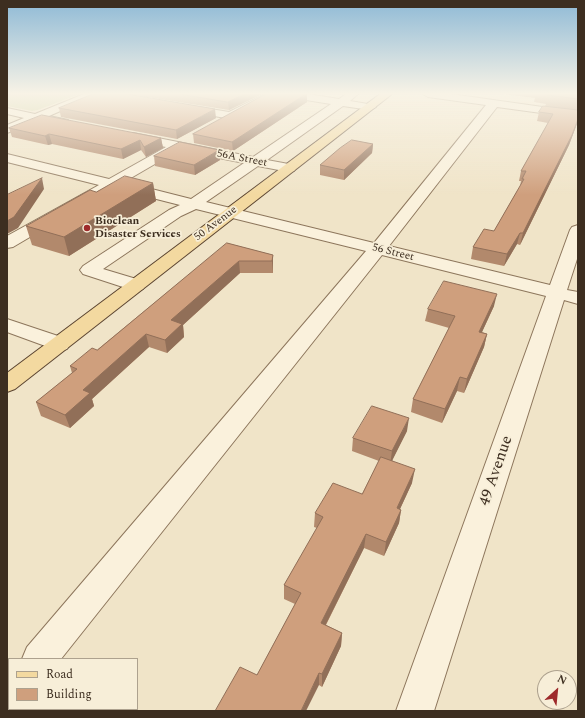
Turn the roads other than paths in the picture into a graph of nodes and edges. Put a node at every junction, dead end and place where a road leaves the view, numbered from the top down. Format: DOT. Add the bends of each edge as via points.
graph roads {
  1 [pos="305,128"];
  2 [pos="343,128"];
  3 [pos="475,128"];
  4 [pos="124,135"];
  5 [pos="194,137"];
  6 [pos="178,146"];
  7 [pos="7,158"];
  8 [pos="257,162"];
  9 [pos="289,168"];
  10 [pos="112,184"];
  11 [pos="194,204"];
  12 [pos="229,214"];
  13 [pos="578,230"];
  14 [pos="7,243"];
  15 [pos="377,249"];
  16 [pos="136,285"];
  17 [pos="567,295"];
  18 [pos="7,325"];
  19 [pos="59,344"];
  20 [pos="7,384"];
  21 [pos="40,658"];
  22 [pos="415,711"];
  1 -- 8 [label="street"];
  2 -- 9 [label="main road, 50 Avenue"];
  3 -- 15 [label="street"];
  4 -- 6 [label="street, 56A Street"];
  5 -- 6 [label="street"];
  6 -- 8 [label="street, 56A Street"];
  6 -- 10 [label="street"];
  7 -- 10 [label="street, 56 Street"];
  8 -- 9 [label="street, 56A Street"];
  8 -- 11 [label="street"];
  9 -- 12 [label="main road, 50 Avenue"];
  10 -- 11 [label="street, 56 Street"];
  10 -- 14 [label="street"];
  11 -- 12 [label="street, 56 Street"];
  11 -- 16 [label="street" via="175,213 89,270"];
  12 -- 15 [label="street, 56 Street"];
  12 -- 16 [label="main road, 50 Avenue"];
  13 -- 17 [label="street, 49 Avenue"];
  15 -- 17 [label="street, 56 Street"];
  15 -- 21 [label="street"];
  16 -- 19 [label="main road, 50 Avenue"];
  17 -- 22 [label="street, 49 Avenue"];
  18 -- 19 [label="street"];
  19 -- 20 [label="main road, 50 Avenue"];
}
